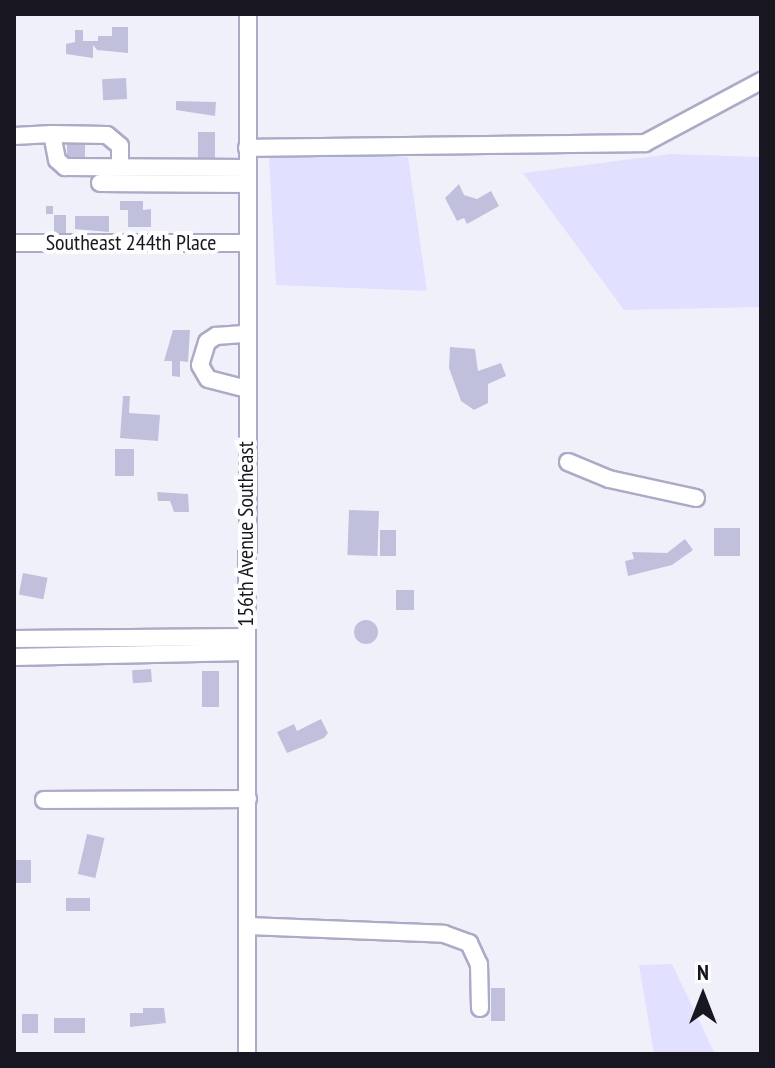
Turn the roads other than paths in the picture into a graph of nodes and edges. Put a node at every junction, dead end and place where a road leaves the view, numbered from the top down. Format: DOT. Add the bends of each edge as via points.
graph roads {
  1 [pos="248,14"];
  2 [pos="761,81"];
  3 [pos="52,134"];
  4 [pos="14,136"];
  5 [pos="247,148"];
  6 [pos="120,167"];
  7 [pos="247,176"];
  8 [pos="100,183"];
  9 [pos="14,243"];
  10 [pos="247,243"];
  11 [pos="247,334"];
  12 [pos="247,389"];
  13 [pos="568,462"];
  14 [pos="696,498"];
  15 [pos="14,639"];
  16 [pos="246,645"];
  17 [pos="14,657"];
  18 [pos="248,799"];
  19 [pos="44,800"];
  20 [pos="248,926"];
  21 [pos="480,1008"];
  22 [pos="247,1054"];
  1 -- 5 [label="street, 156th Avenue Southeast"];
  2 -- 5 [label="street" via="645,143"];
  3 -- 4 [label="street"];
  3 -- 6 [label="street" via="57,160 65,167"];
  3 -- 6 [label="street" via="107,135 120,146"];
  5 -- 7 [label="street, 156th Avenue Southeast"];
  6 -- 7 [label="street"];
  7 -- 8 [label="street"];
  7 -- 10 [label="street, 156th Avenue Southeast"];
  9 -- 10 [label="street, Southeast 244th Place"];
  10 -- 11 [label="street, 156th Avenue Southeast"];
  11 -- 12 [label="street, 156th Avenue Southeast"];
  11 -- 12 [label="street" via="216,336 207,342 200,365 208,379"];
  12 -- 16 [label="street, 156th Avenue Southeast"];
  13 -- 14 [label="street" via="609,479"];
  15 -- 16 [label="street"];
  16 -- 17 [label="street"];
  16 -- 18 [label="street, 156th Avenue Southeast"];
  18 -- 19 [label="street"];
  18 -- 20 [label="street, 156th Avenue Southeast"];
  20 -- 21 [label="street" via="444,934 469,943 479,964"];
  20 -- 22 [label="street, 156th Avenue Southeast"];
}
